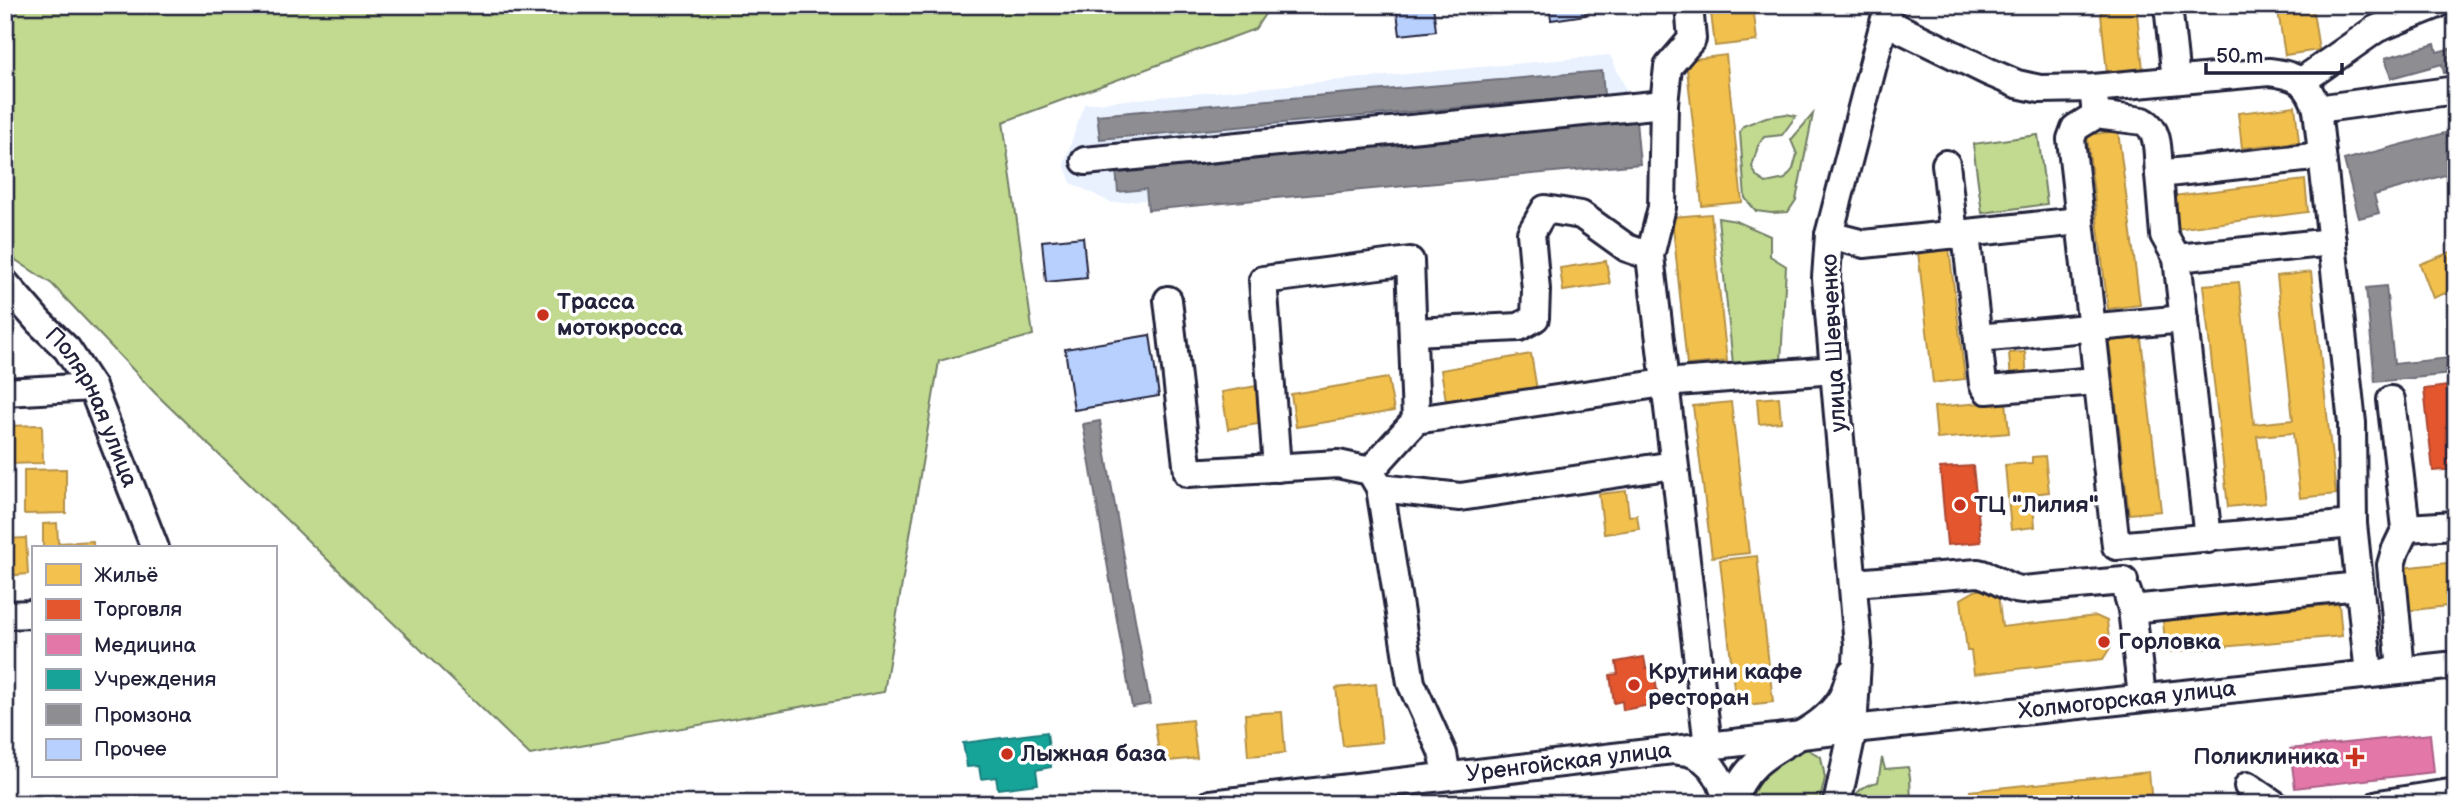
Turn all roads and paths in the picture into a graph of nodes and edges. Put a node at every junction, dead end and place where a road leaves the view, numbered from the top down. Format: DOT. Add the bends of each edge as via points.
graph roads {
  1 [pos="1689,5"];
  2 [pos="2168,5"];
  3 [pos="2436,5"];
  4 [pos="1887,14"];
  5 [pos="2176,80"];
  6 [pos="2302,81"];
  7 [pos="2093,88"];
  8 [pos="2456,90"];
  9 [pos="1664,104"];
  10 [pos="2317,109"];
  11 [pos="2096,115"];
  12 [pos="2322,156"];
  13 [pos="1085,161"];
  14 [pos="1946,164"];
  15 [pos="2159,174"];
  16 [pos="2079,221"];
  17 [pos="1829,234"];
  18 [pos="1960,234"];
  19 [pos="2332,242"];
  20 [pos="1650,256"];
  21 [pos="2177,258"];
  22 [pos="5,283"];
  23 [pos="1168,300"];
  24 [pos="2184,319"];
  25 [pos="2090,327"];
  26 [pos="1413,332"];
  27 [pos="1978,338"];
  28 [pos="1834,370"];
  29 [pos="2096,381"];
  30 [pos="1664,383"];
  31 [pos="92,387"];
  32 [pos="5,392"];
  33 [pos="2392,400"];
  34 [pos="1416,419"];
  35 [pos="1674,465"];
  36 [pos="1277,467"];
  37 [pos="1375,480"];
  38 [pos="2353,524"];
  39 [pos="2456,525"];
  40 [pos="2406,528"];
  41 [pos="2208,539"];
  42 [pos="154,546"];
  43 [pos="2116,546"];
  44 [pos="2124,581"];
  45 [pos="1854,583"];
  46 [pos="2359,586"];
  47 [pos="2132,609"];
  48 [pos="32,614"];
  49 [pos="5,615"];
  50 [pos="1858,645"];
  51 [pos="2456,665"];
  52 [pos="2401,670"];
  53 [pos="2369,674"];
  54 [pos="2142,697"];
  55 [pos="1853,729"];
  56 [pos="1801,735"];
  57 [pos="1708,746"];
  58 [pos="1664,750"];
  59 [pos="1447,775"];
  60 [pos="2248,786"];
  61 [pos="2456,792"];
  62 [pos="1838,799"];
  63 [pos="1221,803"];
  64 [pos="1730,804"];
  65 [pos="2274,804"];
  66 [pos="2379,804"];
  1 -- 9 [label="street" via="1692,39 1668,67"];
  2 -- 5 [label="street"];
  3 -- 6 [label="street" via="2376,29"];
  4 -- 7 [label="street" via="2017,83 2040,89"];
  4 -- 17 [label="street, улица Шевченко"];
  5 -- 6 [label="street" via="2270,72"];
  5 -- 7 [label="street"];
  6 -- 10 [label="street"];
  7 -- 11 [label="street"];
  8 -- 10 [label="street"];
  9 -- 13 [label="street"];
  9 -- 20 [label="street" via="1662,207"];
  10 -- 12 [label="street"];
  11 -- 15 [label="street" via="2150,125 2155,132"];
  11 -- 16 [label="street" via="2072,133"];
  12 -- 15 [label="street"];
  12 -- 19 [label="street"];
  14 -- 18 [label="street"];
  15 -- 21 [label="street" via="2164,235"];
  16 -- 18 [label="street"];
  16 -- 25 [label="street"];
  17 -- 18 [label="street" via="1864,244"];
  17 -- 28 [label="street, улица Шевченко" via="1826,278"];
  18 -- 27 [label="street"];
  19 -- 21 [label="street"];
  19 -- 38 [label="street" via="2352,424"];
  20 -- 26 [label="street" via="1627,248 1581,215 1545,209 1531,233 1535,318 1519,327"];
  20 -- 30 [label="street"];
  21 -- 24 [label="street"];
  22 -- 31 [label="street, Полярная улица" via="68,349"];
  23 -- 36 [label="street" via="1188,473"];
  24 -- 25 [label="street"];
  24 -- 41 [label="street"];
  25 -- 27 [label="street"];
  25 -- 29 [label="street"];
  26 -- 34 [label="street"];
  26 -- 36 [label="street" via="1410,261 1263,280"];
  27 -- 29 [label="street" via="1987,390"];
  28 -- 30 [label="street"];
  28 -- 45 [label="street, улица Шевченко"];
  29 -- 43 [label="street"];
  30 -- 34 [label="street"];
  30 -- 35 [label="street"];
  31 -- 32 [label="street"];
  31 -- 42 [label="street, Полярная улица"];
  33 -- 40 [label="street"];
  34 -- 37 [label="street"];
  35 -- 37 [label="street" via="1460,498"];
  35 -- 57 [label="street"];
  36 -- 37 [label="street" via="1338,464"];
  37 -- 59 [label="street" via="1411,683 1443,754"];
  38 -- 41 [label="street"];
  38 -- 46 [label="street"];
  39 -- 40 [label="street"];
  40 -- 52 [label="street" via="2391,565"];
  41 -- 43 [label="street"];
  43 -- 44 [label="street"];
  44 -- 45 [label="street" via="2012,589 1991,575 1978,573"];
  44 -- 47 [label="street"];
  45 -- 50 [label="street, улица Шевченко"];
  46 -- 47 [label="street"];
  46 -- 53 [label="street"];
  47 -- 54 [label="street"];
  48 -- 49 [label="street"];
  50 -- 55 [label="street"];
  50 -- 56 [label="street" via="1843,696"];
  51 -- 52 [label="street, Холмогорская улица"];
  52 -- 53 [label="street, Холмогорская улица"];
  53 -- 54 [label="street, Холмогорская улица"];
  54 -- 55 [label="street, Холмогорская улица"];
  55 -- 56 [label="street, Холмогорская улица"];
  55 -- 62 [label="street"];
  56 -- 57 [label="street, Уренгойская улица"];
  56 -- 62 [label="street" via="1823,740 1834,752 1839,768"];
  56 -- 64 [label="street" via="1775,747 1750,768"];
  57 -- 58 [label="street, Уренгойская улица"];
  58 -- 59 [label="street, Уренгойская улица"];
  58 -- 64 [label="street" via="1688,751 1706,760 1722,782"];
  59 -- 63 [label="street, Уренгойская улица"];
  60 -- 65 [label="street"];
  61 -- 66 [label="street"];
}
